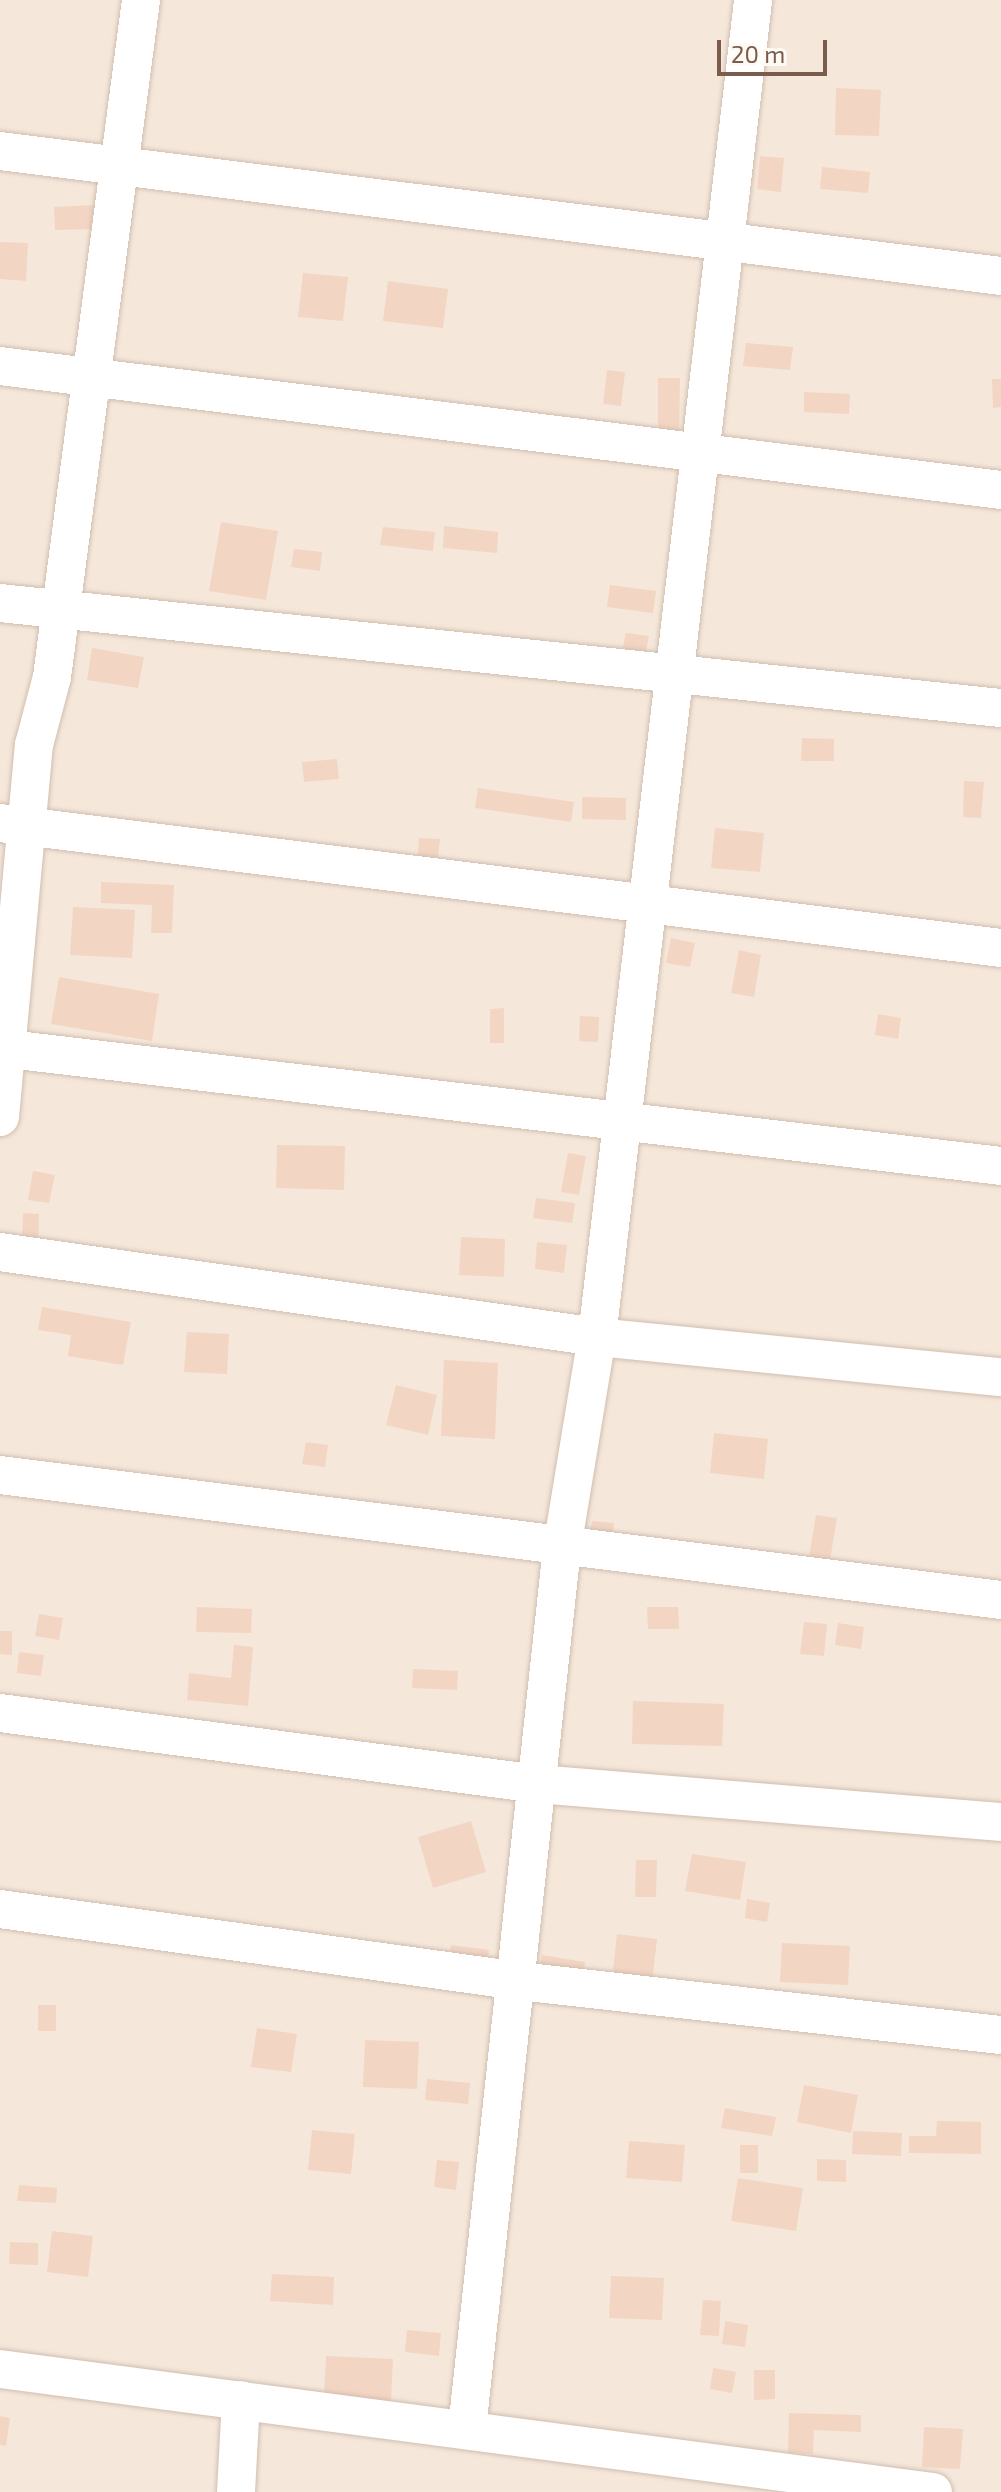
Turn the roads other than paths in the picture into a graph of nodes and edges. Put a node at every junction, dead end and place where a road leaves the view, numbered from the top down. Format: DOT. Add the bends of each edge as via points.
graph roads {
  1 [pos="141,0"];
  2 [pos="753,0"];
  3 [pos="0,151"];
  4 [pos="120,165"];
  5 [pos="726,241"];
  6 [pos="1001,276"];
  7 [pos="0,366"];
  8 [pos="92,376"];
  9 [pos="701,458"];
  10 [pos="1001,490"];
  11 [pos="0,603"];
  12 [pos="60,610"];
  13 [pos="678,673"];
  14 [pos="1001,708"];
  15 [pos="16,826"];
  16 [pos="650,900"];
  17 [pos="1001,948"];
  18 [pos="4,1048"];
  19 [pos="0,1117"];
  20 [pos="624,1117"];
  21 [pos="1001,1166"];
  22 [pos="0,1252"];
  23 [pos="597,1337"];
  24 [pos="1001,1377"];
  25 [pos="0,1475"];
  26 [pos="562,1548"];
  27 [pos="1001,1600"];
  28 [pos="0,1713"];
  29 [pos="538,1784"];
  30 [pos="1001,1822"];
  31 [pos="0,1909"];
  32 [pos="519,1981"];
  33 [pos="1001,2035"];
  34 [pos="0,2369"];
  35 [pos="241,2400"];
  36 [pos="467,2429"];
  37 [pos="236,2492"];
  38 [pos="933,2492"];
  1 -- 4 [label="street"];
  2 -- 5 [label="street"];
  3 -- 4 [label="street"];
  4 -- 5 [label="street"];
  4 -- 8 [label="street"];
  5 -- 6 [label="street"];
  5 -- 9 [label="street"];
  7 -- 8 [label="street"];
  8 -- 9 [label="street"];
  8 -- 12 [label="street"];
  9 -- 10 [label="street"];
  9 -- 13 [label="street"];
  11 -- 12 [label="street"];
  12 -- 13 [label="street"];
  12 -- 15 [label="street"];
  13 -- 14 [label="street"];
  13 -- 16 [label="street"];
  15 -- 16 [label="street"];
  15 -- 18 [label="street"];
  16 -- 17 [label="street"];
  16 -- 20 [label="street"];
  18 -- 19 [label="street"];
  18 -- 20 [label="street"];
  20 -- 21 [label="street"];
  20 -- 23 [label="street"];
  22 -- 23 [label="street"];
  23 -- 24 [label="street"];
  23 -- 26 [label="street"];
  25 -- 26 [label="street"];
  26 -- 27 [label="street"];
  26 -- 29 [label="street"];
  28 -- 29 [label="street"];
  29 -- 30 [label="street"];
  29 -- 32 [label="street"];
  31 -- 32 [label="street"];
  32 -- 33 [label="street"];
  32 -- 36 [label="street"];
  34 -- 35 [label="street"];
  35 -- 36 [label="street"];
  35 -- 37 [label="street"];
  36 -- 38 [label="street"];
}
